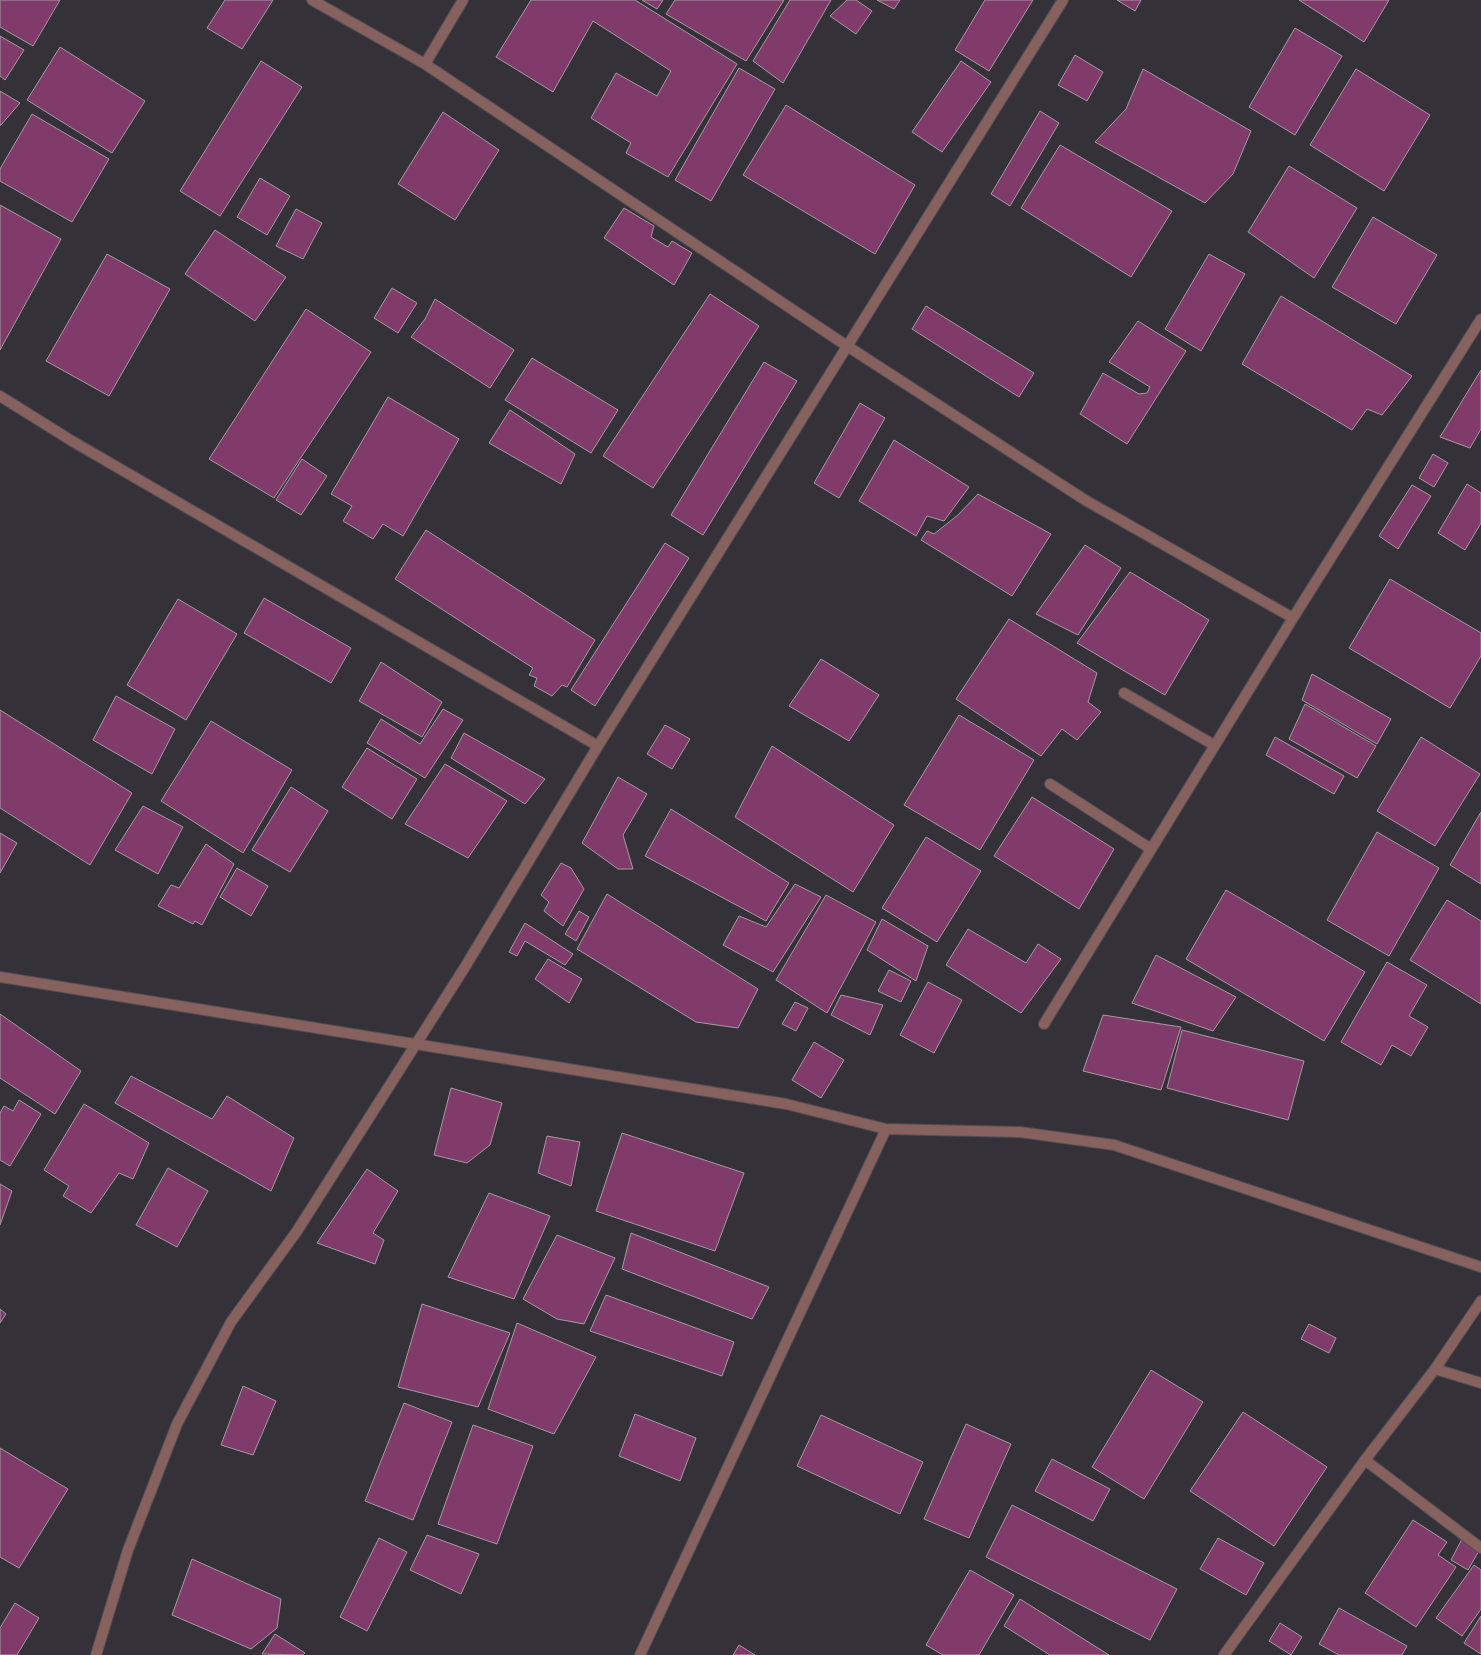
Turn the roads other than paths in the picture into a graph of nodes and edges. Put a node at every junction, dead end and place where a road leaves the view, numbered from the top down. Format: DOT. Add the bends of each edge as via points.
graph roads {
  1 [pos="312,0"];
  2 [pos="463,0"];
  3 [pos="1063,0"];
  4 [pos="424,64"];
  5 [pos="1481,319"];
  6 [pos="847,346"];
  7 [pos="0,396"];
  8 [pos="1293,618"];
  9 [pos="1124,693"];
  10 [pos="1214,745"];
  11 [pos="598,746"];
  12 [pos="1050,784"];
  13 [pos="1151,849"];
  14 [pos="0,977"];
  15 [pos="1044,1024"];
  16 [pos="415,1046"];
  17 [pos="886,1129"];
  18 [pos="1481,1267"];
  19 [pos="1481,1302"];
  20 [pos="1435,1370"];
  21 [pos="1481,1383"];
  22 [pos="1365,1460"];
  23 [pos="1481,1548"];
  24 [pos="96,1655"];
  25 [pos="640,1655"];
  26 [pos="1224,1655"];
  1 -- 4 [label="street"];
  2 -- 4 [label="street"];
  3 -- 6 [label="street"];
  4 -- 6 [label="street"];
  5 -- 8 [label="street"];
  6 -- 8 [label="street" via="1084,500"];
  6 -- 11 [label="street"];
  7 -- 11 [label="street"];
  8 -- 10 [label="street"];
  9 -- 10 [label="street"];
  10 -- 13 [label="street"];
  11 -- 16 [label="street"];
  12 -- 13 [label="street"];
  13 -- 15 [label="street"];
  14 -- 16 [label="street"];
  16 -- 17 [label="street" via="786,1104"];
  16 -- 24 [label="street" via="296,1231 231,1322 176,1424 128,1550"];
  17 -- 18 [label="street" via="1020,1132 1114,1145"];
  17 -- 25 [label="street"];
  19 -- 20 [label="street"];
  20 -- 21 [label="street"];
  20 -- 22 [label="street"];
  22 -- 23 [label="street"];
  22 -- 26 [label="street"];
}
